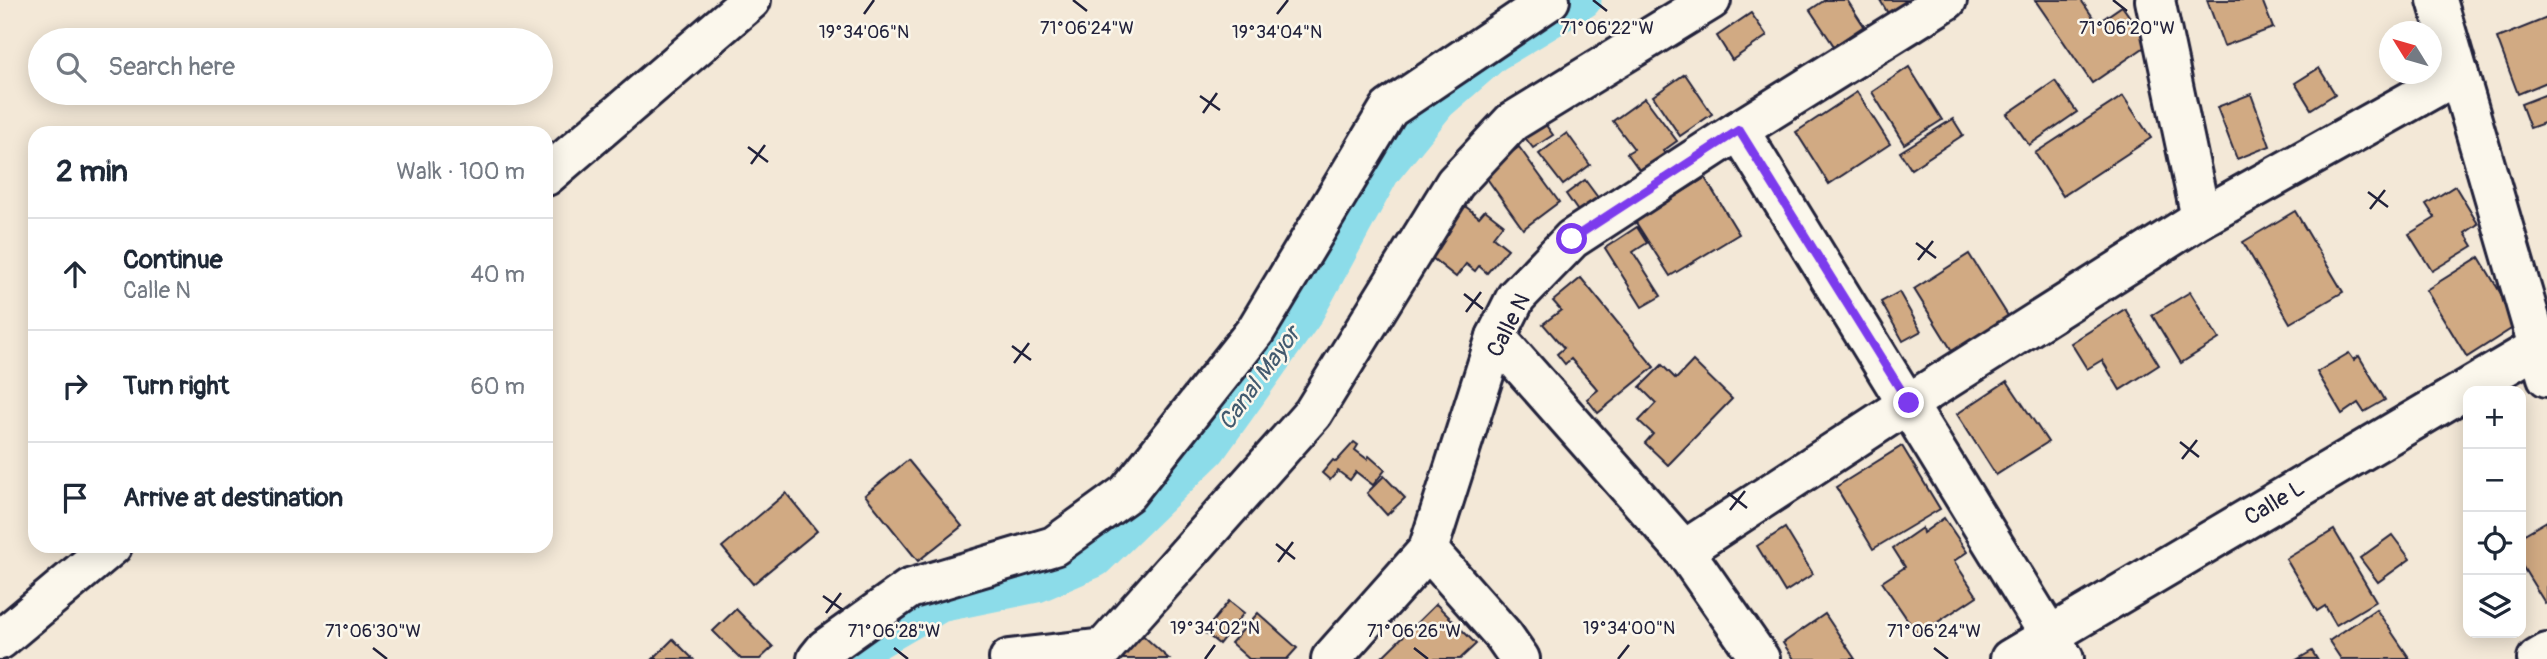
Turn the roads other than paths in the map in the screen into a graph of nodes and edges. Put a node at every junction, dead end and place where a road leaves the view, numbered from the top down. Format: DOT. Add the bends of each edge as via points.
graph roads {
  1 [pos="751,0"];
  2 [pos="1550,0"];
  3 [pos="1711,0"];
  4 [pos="1947,0"];
  5 [pos="2155,0"];
  6 [pos="2437,0"];
  7 [pos="2459,74"];
  8 [pos="1739,130"];
  9 [pos="553,170"];
  10 [pos="2201,218"];
  11 [pos="1496,337"];
  12 [pos="2542,362"];
  13 [pos="1909,403"];
  14 [pos="1428,550"];
  15 [pos="1684,550"];
  16 [pos="104,553"];
  17 [pos="0,640"];
  18 [pos="2056,647"];
  19 [pos="1503,651"];
  20 [pos="2547,653"];
  21 [pos="1078,656"];
  22 [pos="817,659"];
  23 [pos="1009,659"];
  24 [pos="1331,659"];
  25 [pos="1760,659"];
  26 [pos="2010,659"];
  27 [pos="2537,659"];
  1 -- 9 [label="street"];
  2 -- 22 [label="street" via="1389,109 1256,330 1127,493 1054,546 909,589"];
  3 -- 21 [label="street" via="1512,122 1455,183 1313,413 1104,649"];
  4 -- 8 [label="street, Calle N"];
  5 -- 10 [label="street"];
  6 -- 7 [label="street"];
  7 -- 10 [label="street"];
  7 -- 12 [label="street"];
  8 -- 11 [label="street, Calle N" via="1572,239 1516,297"];
  8 -- 13 [label="street"];
  10 -- 13 [label="street"];
  11 -- 14 [label="street, Calle N"];
  11 -- 15 [label="street"];
  12 -- 18 [label="street, Calle L"];
  13 -- 15 [label="street"];
  13 -- 18 [label="street"];
  14 -- 19 [label="street"];
  14 -- 24 [label="street, Calle N"];
  15 -- 25 [label="street"];
  16 -- 17 [label="street"];
  18 -- 26 [label="street, Calle L"];
  20 -- 27 [label="street"];
  21 -- 23 [label="street"];
}
